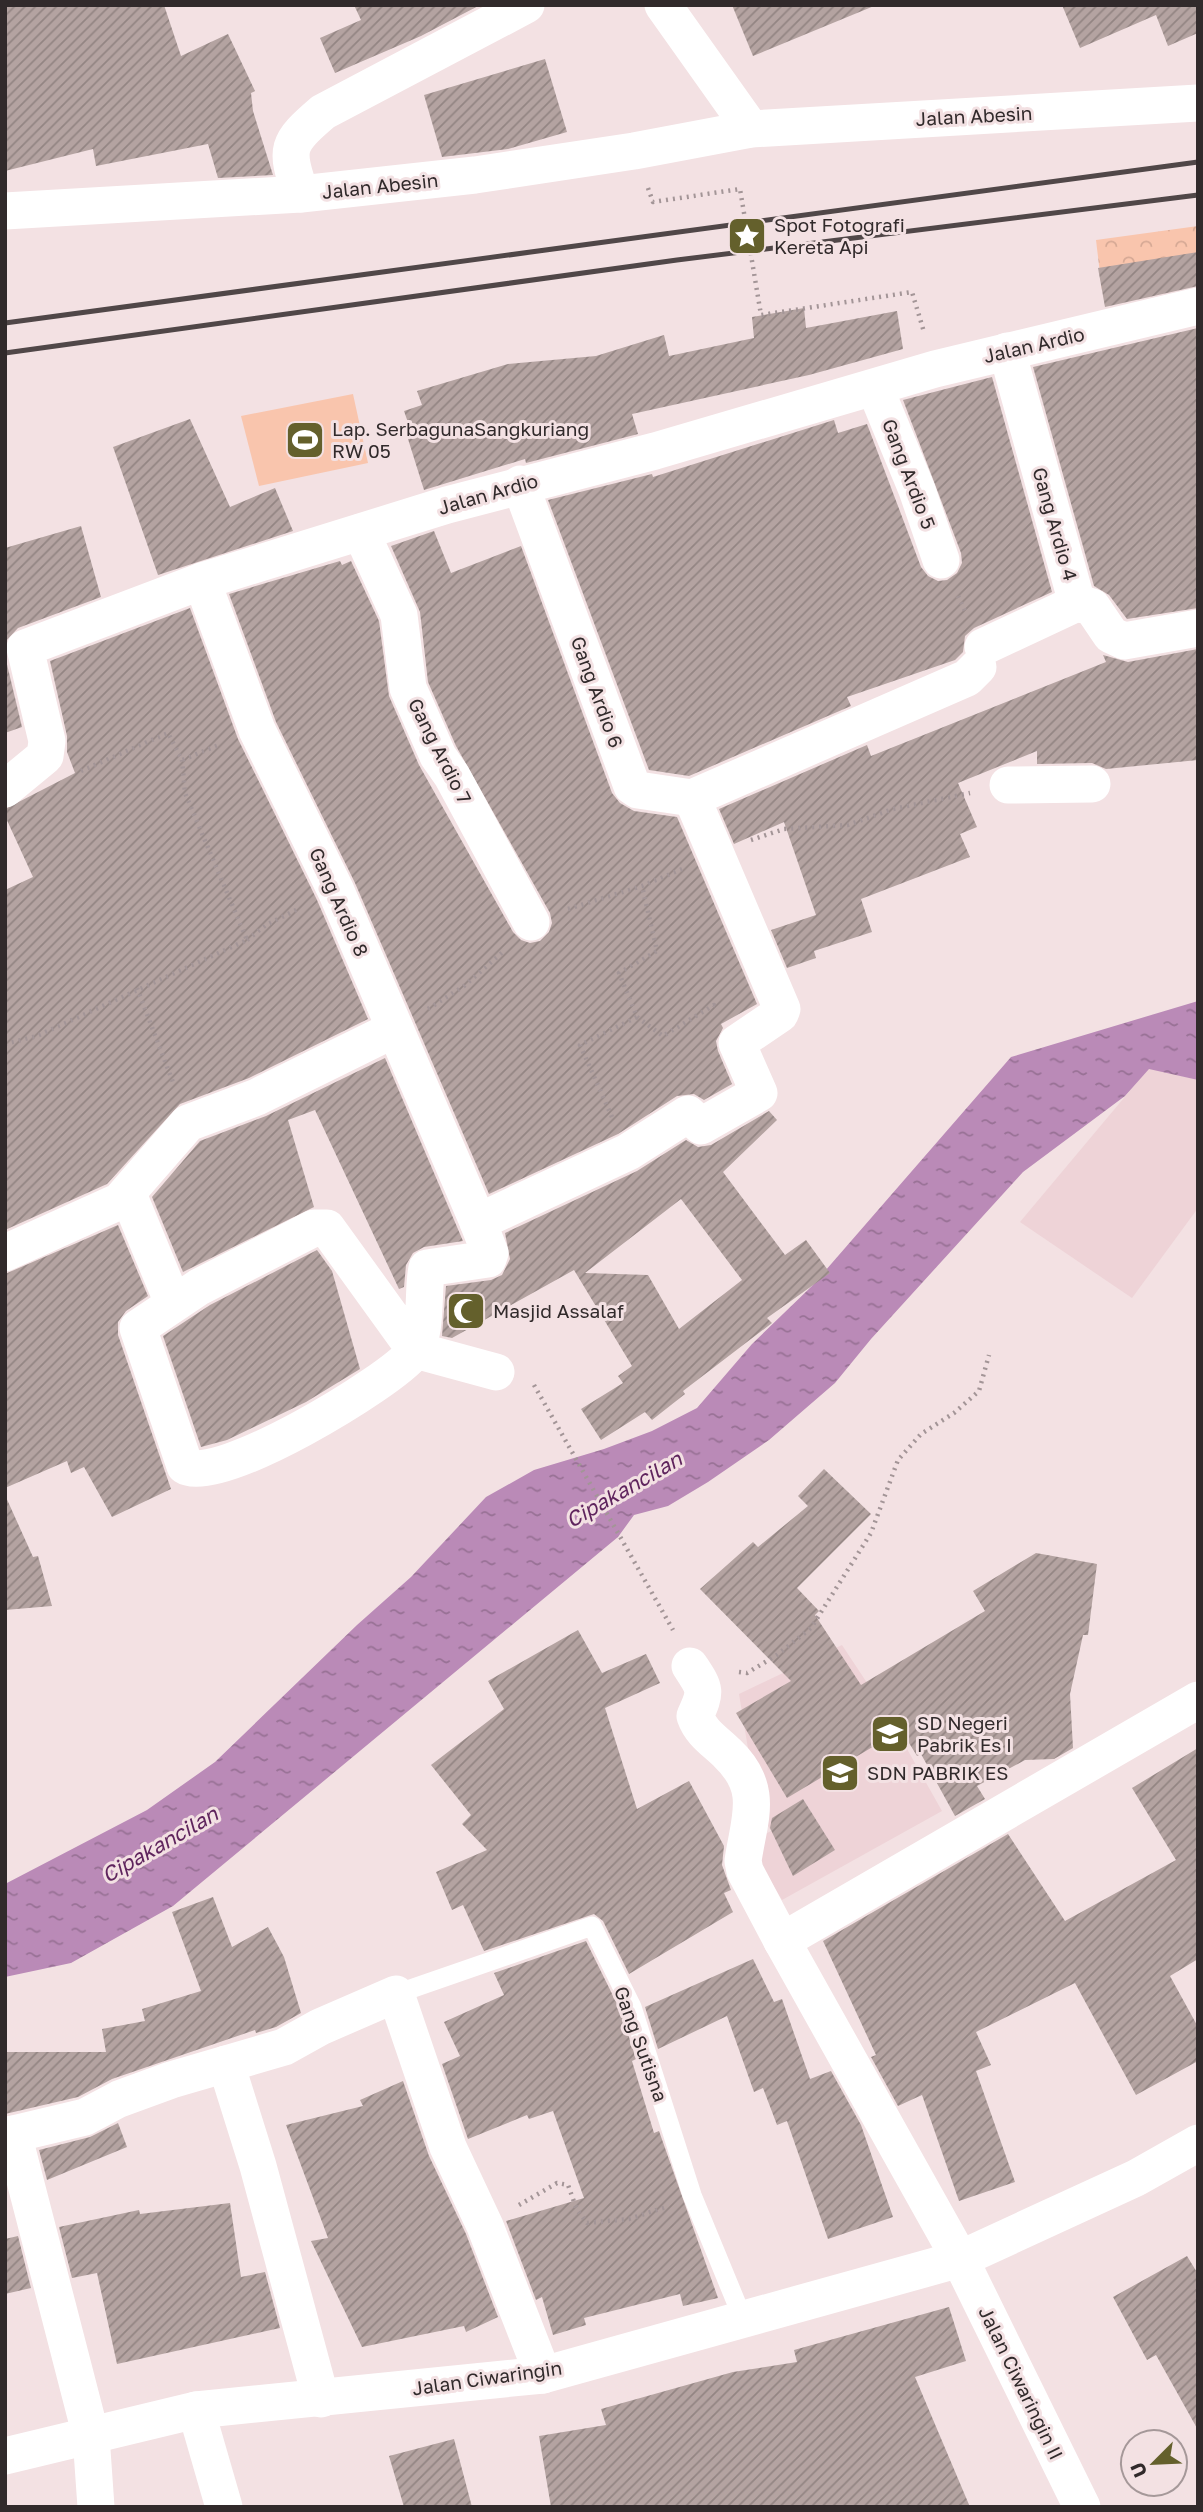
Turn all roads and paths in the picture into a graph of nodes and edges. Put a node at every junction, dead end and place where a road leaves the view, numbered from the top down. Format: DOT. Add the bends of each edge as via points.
graph roads {
  1 [pos="526,5"];
  2 [pos="663,5"];
  3 [pos="1198,103"];
  4 [pos="751,129"];
  5 [pos="301,194"];
  6 [pos="653,202"];
  7 [pos="5,211"];
  8 [pos="912,292"];
  9 [pos="1198,306"];
  10 [pos="1007,351"];
  11 [pos="875,388"];
  12 [pos="520,484"];
  13 [pos="360,532"];
  14 [pos="941,560"];
  15 [pos="202,581"];
  16 [pos="1077,603"];
  17 [pos="1198,628"];
  18 [pos="15,652"];
  19 [pos="257,730"];
  20 [pos="45,757"];
  21 [pos="182,760"];
  22 [pos="1092,784"];
  23 [pos="1008,785"];
  24 [pos="5,789"];
  25 [pos="692,798"];
  26 [pos="642,886"];
  27 [pos="336,891"];
  28 [pos="531,922"];
  29 [pos="247,940"];
  30 [pos="137,988"];
  31 [pos="637,1017"];
  32 [pos="395,1030"];
  33 [pos="737,1043"];
  34 [pos="5,1044"];
  35 [pos="188,1123"];
  36 [pos="628,1152"];
  37 [pos="128,1194"];
  38 [pos="478,1222"];
  39 [pos="5,1253"];
  40 [pos="173,1303"];
  41 [pos="415,1350"];
  42 [pos="989,1354"];
  43 [pos="496,1372"];
  44 [pos="690,1666"];
  45 [pos="1198,1700"];
  46 [pos="782,1941"];
  47 [pos="396,1994"];
  48 [pos="226,2064"];
  49 [pos="9,2135"];
  50 [pos="1198,2143"];
  51 [pos="692,2195"];
  52 [pos="485,2226"];
  53 [pos="960,2259"];
  54 [pos="743,2319"];
  55 [pos="543,2375"];
  56 [pos="321,2399"];
  57 [pos="195,2410"];
  58 [pos="91,2436"];
  59 [pos="5,2456"];
  60 [pos="96,2507"];
  61 [pos="224,2507"];
  62 [pos="1082,2507"];
  1 -- 5 [label="street" via="323,111 296,136 291,149 290,165"];
  2 -- 4 [label="street"];
  3 -- 4 [label="street, Jalan Abesin"];
  4 -- 5 [label="street, Jalan Abesin" via="502,171"];
  5 -- 7 [label="street, Jalan Abesin"];
  6 -- 8 [label="path" via="740,189 761,315"];
  9 -- 10 [label="street, Jalan Ardio"];
  10 -- 11 [label="street, Jalan Ardio"];
  10 -- 16 [label="street, Gang Ardio 4"];
  11 -- 12 [label="street, Jalan Ardio"];
  11 -- 14 [label="street, Gang Ardio 5"];
  12 -- 13 [label="street, Jalan Ardio"];
  12 -- 25 [label="street, Gang Ardio 6" via="632,786"];
  13 -- 15 [label="street, Jalan Ardio"];
  13 -- 28 [label="street, Gang Ardio 7" via="399,615 408,688 418,713"];
  15 -- 18 [label="street, Jalan Ardio"];
  15 -- 19 [label="street, Gang Ardio 8"];
  16 -- 17 [label="street, Gang Ardio 4" via="1092,607 1111,635 1124,641"];
  16 -- 25 [label="street" via="980,657 967,678"];
  18 -- 20 [label="street, Jalan Ardio" via="47,741"];
  19 -- 21 [label="path"];
  19 -- 27 [label="street, Gang Ardio 8"];
  20 -- 21 [label="path" via="69,777 168,733"];
  20 -- 24 [label="street"];
  21 -- 29 [label="path" via="185,793"];
  22 -- 23 [label="street"];
  25 -- 33 [label="street" via="783,1012"];
  26 -- 31 [label="path" via="657,951 620,973"];
  27 -- 29 [label="path" via="266,925"];
  27 -- 32 [label="street, Gang Ardio 8"];
  29 -- 30 [label="path"];
  30 -- 34 [label="path" via="37,1036"];
  30 -- 35 [label="path"];
  31 -- 33 [label="path" via="663,1036 714,1005"];
  31 -- 36 [label="path" via="580,1045"];
  32 -- 35 [label="street" via="257,1097"];
  32 -- 38 [label="street, Gang Ardio 8"];
  33 -- 36 [label="street" via="759,1093 701,1126 688,1114"];
  35 -- 37 [label="street"];
  36 -- 38 [label="street"];
  37 -- 39 [label="street"];
  37 -- 40 [label="street"];
  38 -- 41 [label="street, Gang Ardio 8" via="488,1259 427,1268 426,1306"];
  40 -- 41 [label="street" via="314,1228 327,1228"];
  40 -- 41 [label="street" via="141,1323 138,1334 185,1466 191,1470 255,1452 341,1408"];
  41 -- 43 [label="street"];
  42 -- 44 [label="path" via="979,1391 921,1434 898,1460 872,1533 811,1628 747,1673"];
  43 -- 44 [label="path" via="521,1374 532,1382"];
  44 -- 46 [label="street, Jalan Ciwaringin II" via="705,1695 695,1716 699,1726 748,1780 753,1800 745,1871"];
  45 -- 46 [label="street"];
  46 -- 53 [label="street, Jalan Ciwaringin II"];
  47 -- 48 [label="street" via="284,2047"];
  47 -- 51 [label="lane, Gang Sutisna" via="592,1926 632,2007"];
  47 -- 52 [label="street" via="443,2134"];
  48 -- 49 [label="street" via="119,2099 85,2117"];
  48 -- 56 [label="street"];
  49 -- 58 [label="street"];
  50 -- 53 [label="street, Jalan Ciwaringin" via="1136,2178"];
  51 -- 52 [label="path" via="656,2212 587,2223 569,2185 557,2183"];
  51 -- 54 [label="lane, Gang Sutisna"];
  52 -- 55 [label="street"];
  53 -- 54 [label="street, Jalan Ciwaringin"];
  53 -- 62 [label="street, Jalan Ciwaringin II"];
  54 -- 55 [label="street, Jalan Ciwaringin"];
  55 -- 56 [label="street, Jalan Ciwaringin"];
  56 -- 57 [label="street, Jalan Ciwaringin"];
  57 -- 58 [label="street, Jalan Ciwaringin"];
  57 -- 61 [label="street"];
  58 -- 59 [label="street, Jalan Ciwaringin"];
  58 -- 60 [label="street"];
}
